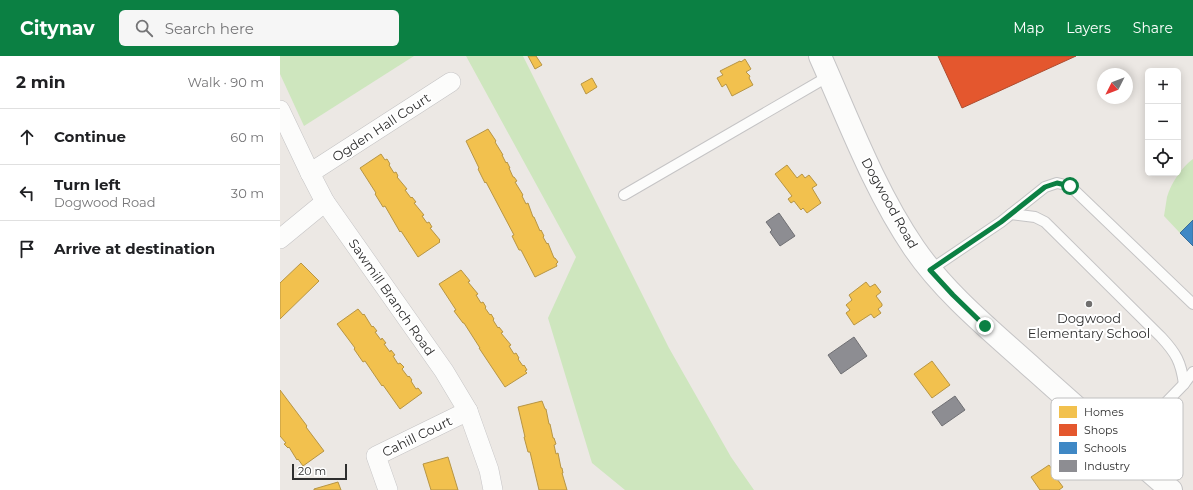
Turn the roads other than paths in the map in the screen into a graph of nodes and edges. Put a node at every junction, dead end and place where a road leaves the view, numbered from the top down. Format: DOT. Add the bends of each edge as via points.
graph roads {
  1 [pos="820,56"];
  2 [pos="829,76"];
  3 [pos="451,82"];
  4 [pos="280,110"];
  5 [pos="310,173"];
  6 [pos="624,195"];
  7 [pos="325,202"];
  8 [pos="1011,214"];
  9 [pos="280,239"];
  10 [pos="930,270"];
  11 [pos="1193,304"];
  12 [pos="1193,372"];
  13 [pos="1184,384"];
  14 [pos="1066,398"];
  15 [pos="1170,398"];
  16 [pos="468,411"];
  17 [pos="1159,480"];
  18 [pos="388,490"];
  19 [pos="493,490"];
  20 [pos="1171,490"];
  1 -- 2 [label="street, Dogwood Road"];
  2 -- 6 [label="lane"];
  2 -- 10 [label="street, Dogwood Road" via="883,195"];
  3 -- 5 [label="street, Ogden Hall Court"];
  4 -- 5 [label="street, Sawmill Branch Road"];
  5 -- 7 [label="street, Sawmill Branch Road"];
  7 -- 9 [label="street"];
  7 -- 16 [label="street, Sawmill Branch Road" via="444,371"];
  8 -- 10 [label="lane"];
  8 -- 11 [label="lane" via="1045,187 1057,183 1070,186"];
  8 -- 13 [label="lane" via="1035,217 1046,222 1175,352 1182,369"];
  10 -- 14 [label="street, Dogwood Road" via="985,326"];
  12 -- 13 [label="lane"];
  13 -- 15 [label="lane"];
  16 -- 18 [label="street, Cahill Court" via="376,456"];
  16 -- 19 [label="street, Sawmill Branch Road" via="489,470"];
  17 -- 20 [label="street, Dogwood Road"];
}
